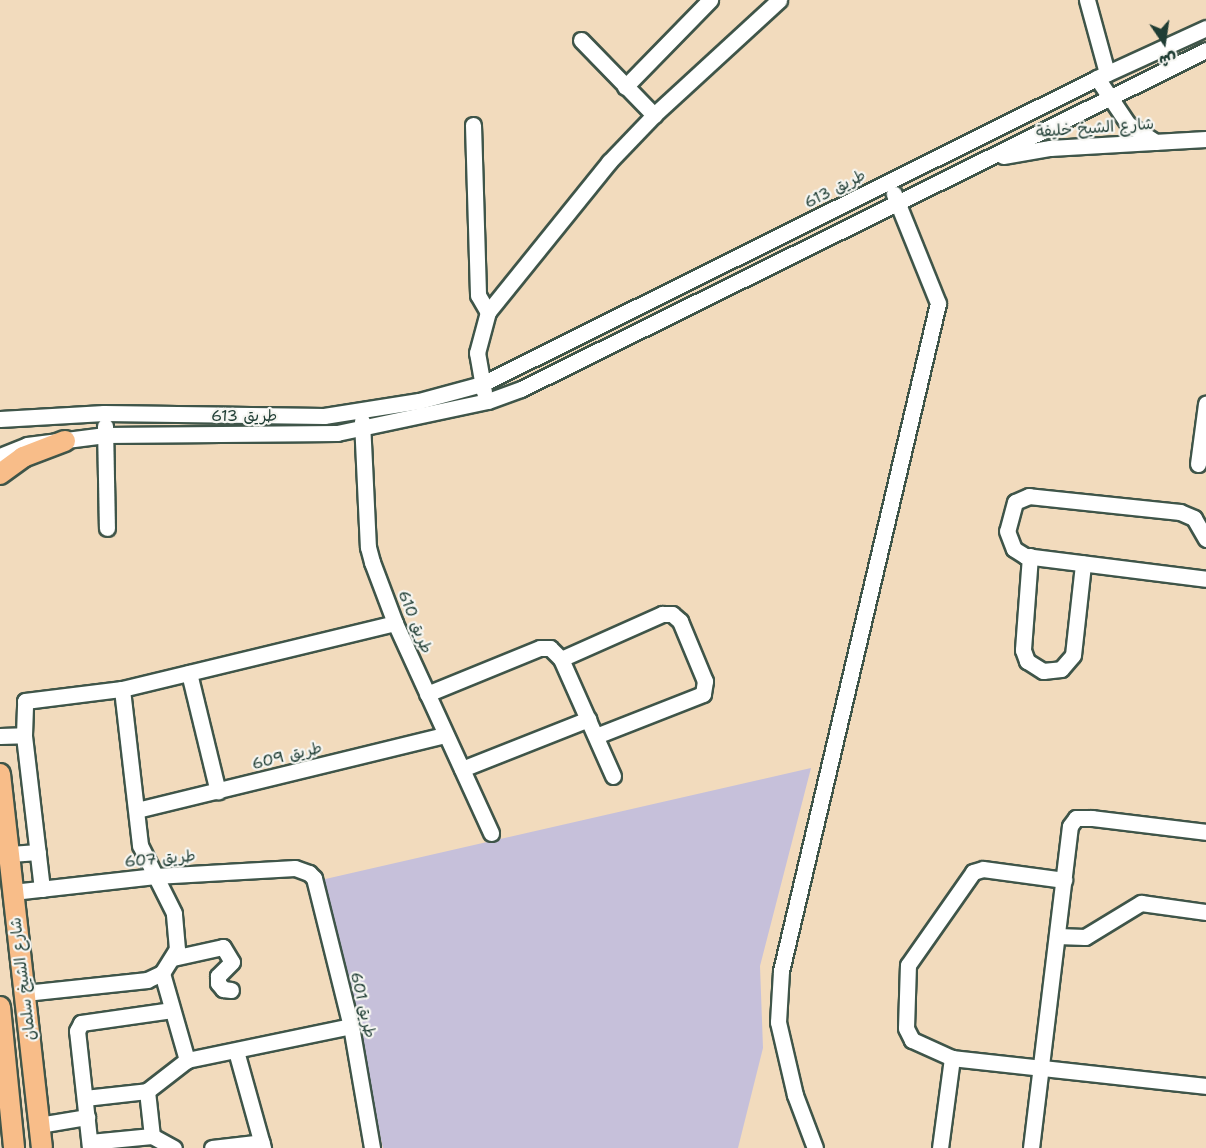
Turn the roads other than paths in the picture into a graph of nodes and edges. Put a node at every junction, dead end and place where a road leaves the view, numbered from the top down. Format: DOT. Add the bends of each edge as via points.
graph roads {
  1 [pos="710,0"];
  2 [pos="778,0"];
  3 [pos="1087,0"];
  4 [pos="1206,28"];
  5 [pos="581,40"];
  6 [pos="1206,50"];
  7 [pos="1102,75"];
  8 [pos="625,87"];
  9 [pos="1108,99"];
  10 [pos="654,115"];
  11 [pos="473,125"];
  12 [pos="1206,139"];
  13 [pos="1156,142"];
  14 [pos="987,159"];
  15 [pos="889,183"];
  16 [pos="898,202"];
  17 [pos="488,312"];
  18 [pos="482,384"];
  19 [pos="488,401"];
  20 [pos="1206,404"];
  21 [pos="362,410"];
  22 [pos="104,413"];
  23 [pos="0,418"];
  24 [pos="362,429"];
  25 [pos="105,435"];
  26 [pos="65,441"];
  27 [pos="0,456"];
  28 [pos="1198,464"];
  29 [pos="0,474"];
  30 [pos="107,528"];
  31 [pos="1206,539"];
  32 [pos="1029,556"];
  33 [pos="1083,564"];
  34 [pos="1206,579"];
  35 [pos="395,623"];
  36 [pos="561,659"];
  37 [pos="189,673"];
  38 [pos="122,688"];
  39 [pos="427,694"];
  40 [pos="588,719"];
  41 [pos="24,735"];
  42 [pos="445,735"];
  43 [pos="0,736"];
  44 [pos="596,736"];
  45 [pos="462,769"];
  46 [pos="0,774"];
  47 [pos="613,776"];
  48 [pos="218,792"];
  49 [pos="137,810"];
  50 [pos="1206,832"];
  51 [pos="492,833"];
  52 [pos="38,852"];
  53 [pos="10,854"];
  54 [pos="309,873"];
  55 [pos="155,876"];
  56 [pos="1064,879"];
  57 [pos="42,889"];
  58 [pos="13,892"];
  59 [pos="1206,912"];
  60 [pos="1057,936"];
  61 [pos="173,958"];
  62 [pos="162,973"];
  63 [pos="231,990"];
  64 [pos="25,993"];
  65 [pos="0,1007"];
  66 [pos="172,1010"];
  67 [pos="351,1026"];
  68 [pos="236,1051"];
  69 [pos="952,1058"];
  70 [pos="187,1060"];
  71 [pos="1042,1066"];
  72 [pos="1206,1086"];
  73 [pos="147,1091"];
  74 [pos="85,1098"];
  75 [pos="87,1117"];
  76 [pos="39,1125"];
  77 [pos="152,1136"];
  78 [pos="90,1145"];
  79 [pos="262,1145"];
  80 [pos="14,1148"];
  81 [pos="42,1148"];
  82 [pos="174,1148"];
  83 [pos="212,1148"];
  84 [pos="372,1148"];
  85 [pos="815,1148"];
  86 [pos="940,1148"];
  87 [pos="1031,1148"];
  1 -- 8 [label="street"];
  2 -- 10 [label="street"];
  3 -- 7 [label="street"];
  4 -- 7 [label="street, طريق 613"];
  5 -- 8 [label="street"];
  6 -- 9 [label="street, طريق 613"];
  7 -- 9 [label="street"];
  7 -- 15 [label="street, طريق 613"];
  8 -- 10 [label="street"];
  9 -- 13 [label="street" via="1128,124"];
  9 -- 14 [label="street, طريق 613"];
  10 -- 17 [label="street" via="566,212"];
  11 -- 17 [label="street" via="478,295"];
  12 -- 13 [label="street, شارع الشيخ خليفة"];
  13 -- 14 [label="street, شارع الشيخ خليفة" via="1050,148"];
  14 -- 16 [label="street, طريق 613"];
  15 -- 16 [label="street"];
  15 -- 18 [label="street, طريق 613"];
  16 -- 19 [label="street, طريق 613" via="521,390"];
  16 -- 85 [label="street" via="938,303 781,971 778,1022 795,1095"];
  17 -- 18 [label="street" via="478,343"];
  18 -- 19 [label="street"];
  18 -- 21 [label="street, طريق 613" via="419,401"];
  19 -- 24 [label="street, طريق 613"];
  20 -- 28 [label="street"];
  21 -- 22 [label="street, طريق 613" via="324,416"];
  21 -- 24 [label="street, طريق 610"];
  22 -- 23 [label="street, طريق 613"];
  22 -- 25 [label="street"];
  24 -- 25 [label="street, طريق 613" via="303,434"];
  24 -- 35 [label="street, طريق 610" via="368,547"];
  25 -- 26 [label="street, طريق 613"];
  25 -- 30 [label="street"];
  26 -- 27 [label="street, طريق 613" via="27,446"];
  26 -- 29 [label="main road" via="23,457"];
  31 -- 32 [label="street" via="1194,518 1180,512 1029,496 1015,502 1007,531 1014,549"];
  32 -- 33 [label="street"];
  32 -- 33 [label="street" via="1023,650 1028,661 1043,671 1061,669 1073,655"];
  33 -- 34 [label="street"];
  35 -- 37 [label="street"];
  35 -- 39 [label="street, طريق 610"];
  36 -- 39 [label="street" via="550,648 540,648"];
  36 -- 40 [label="street"];
  36 -- 44 [label="street" via="662,614 672,614 680,621 705,681 703,694"];
  37 -- 38 [label="street"];
  37 -- 48 [label="street"];
  38 -- 41 [label="street" via="25,701"];
  38 -- 49 [label="street"];
  39 -- 42 [label="street, طريق 610"];
  40 -- 44 [label="street"];
  40 -- 45 [label="street"];
  41 -- 43 [label="street"];
  41 -- 52 [label="street"];
  42 -- 45 [label="street, طريق 610"];
  42 -- 48 [label="street, طريق 609"];
  44 -- 47 [label="street"];
  45 -- 51 [label="street, طريق 610"];
  46 -- 53 [label="main road, شارع الشيخ سلمان"];
  48 -- 49 [label="street, طريق 609"];
  49 -- 55 [label="street" via="140,845"];
  50 -- 56 [label="street" via="1076,818 1070,826"];
  52 -- 53 [label="street"];
  52 -- 57 [label="street"];
  53 -- 58 [label="main road, شارع الشيخ سلمان"];
  54 -- 55 [label="street, طريق 607" via="295,868"];
  54 -- 67 [label="street, طريق 601" via="314,878"];
  55 -- 57 [label="street, طريق 607"];
  55 -- 61 [label="street" via="174,914 177,949"];
  56 -- 60 [label="street"];
  56 -- 69 [label="street" via="983,869 973,872 918,949 908,965 906,1028 912,1040"];
  57 -- 58 [label="street, طريق 607"];
  58 -- 64 [label="main road, شارع الشيخ سلمان"];
  59 -- 60 [label="street" via="1141,903 1085,937"];
  60 -- 71 [label="street"];
  61 -- 62 [label="street"];
  61 -- 63 [label="street" via="223,947 232,962 218,976 218,983"];
  62 -- 64 [label="street" via="147,980"];
  62 -- 66 [label="street"];
  64 -- 76 [label="main road, شارع الشيخ سلمان"];
  65 -- 80 [label="main road, شارع الشيخ سلمان"];
  66 -- 70 [label="street"];
  66 -- 74 [label="street" via="81,1023 77,1031"];
  67 -- 68 [label="street"];
  67 -- 84 [label="street, طريق 601"];
  68 -- 70 [label="street"];
  68 -- 79 [label="street"];
  69 -- 71 [label="street"];
  69 -- 86 [label="street"];
  70 -- 73 [label="street"];
  71 -- 72 [label="street"];
  71 -- 87 [label="street"];
  73 -- 74 [label="street"];
  73 -- 77 [label="street"];
  74 -- 75 [label="street"];
  75 -- 76 [label="street"];
  75 -- 78 [label="street"];
  76 -- 81 [label="main road, شارع الشيخ سلمان"];
  77 -- 78 [label="street"];
  77 -- 82 [label="street"];
  79 -- 83 [label="street"];
}
